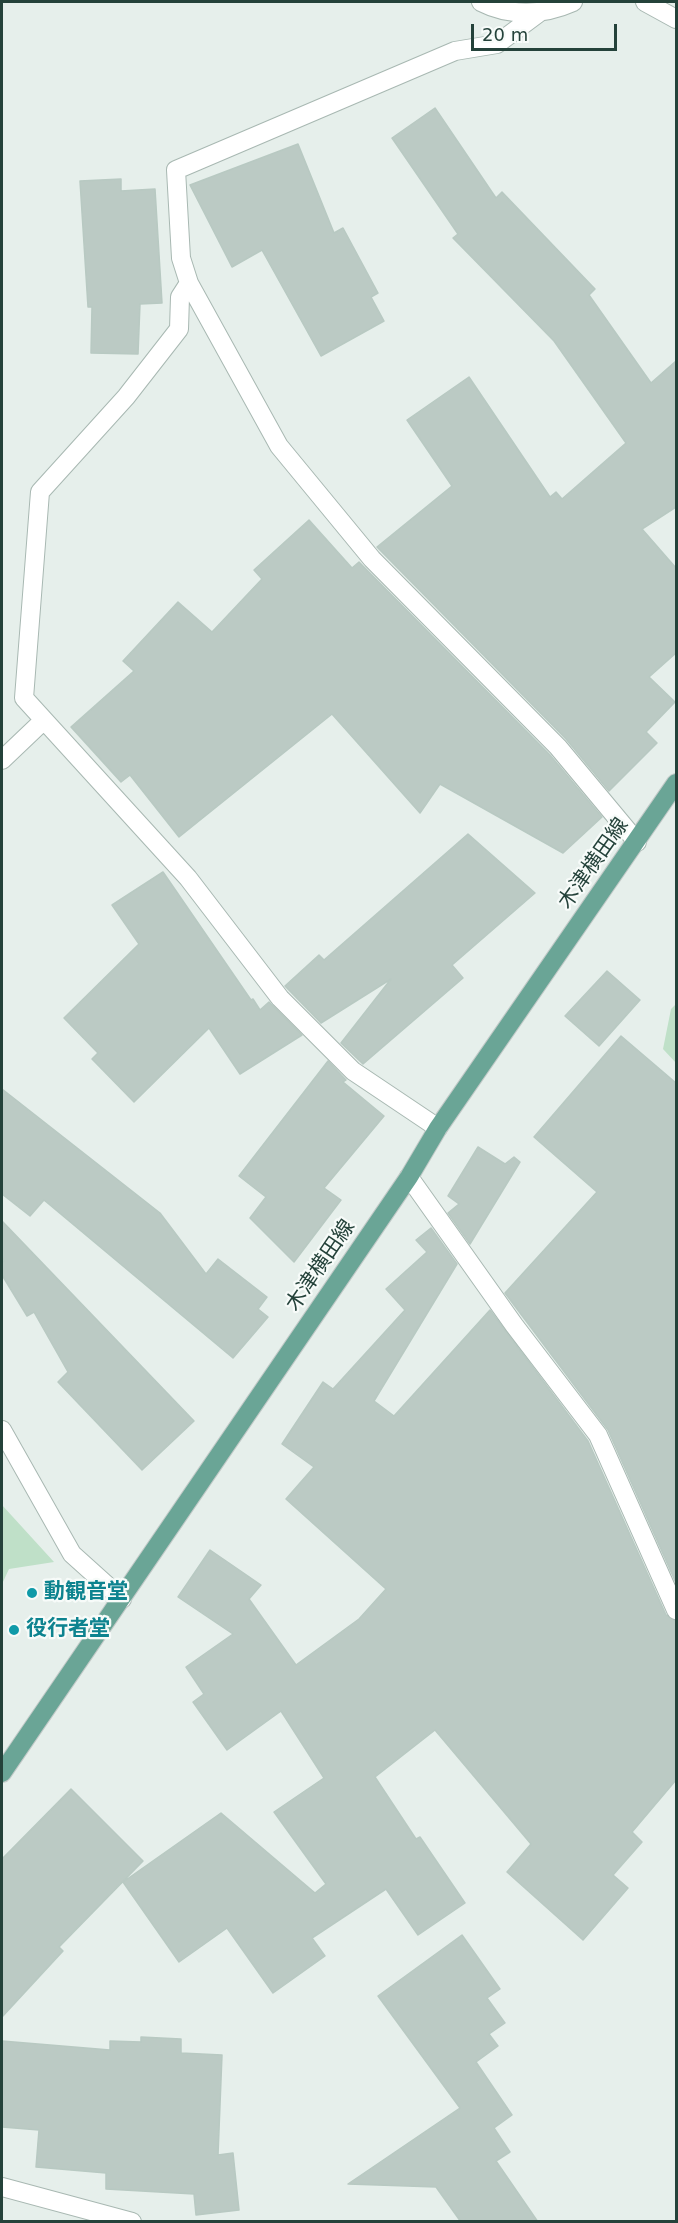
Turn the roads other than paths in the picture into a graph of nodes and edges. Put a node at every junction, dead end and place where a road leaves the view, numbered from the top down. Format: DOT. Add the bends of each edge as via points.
graph roads {
  1 [pos="481,2"];
  2 [pos="573,2"];
  3 [pos="645,2"];
  4 [pos="540,12"];
  5 [pos="676,19"];
  6 [pos="189,284"];
  7 [pos="44,720"];
  8 [pos="2,760"];
  9 [pos="676,783"];
  10 [pos="638,842"];
  11 [pos="438,1128"];
  12 [pos="409,1177"];
  13 [pos="2,1430"];
  14 [pos="122,1599"];
  15 [pos="676,1611"];
  16 [pos="2,1773"];
  17 [pos="2,2187"];
  18 [pos="132,2222"];
  1 -- 4 [label="street" via="512,12"];
  2 -- 4 [label="street"];
  3 -- 5 [label="street"];
  4 -- 6 [label="street" via="497,44 455,51 176,170 181,258"];
  6 -- 7 [label="street" via="180,297 179,329 126,397 40,492 24,698"];
  6 -- 10 [label="street" via="279,446 372,559 558,747"];
  7 -- 8 [label="street"];
  7 -- 11 [label="street" via="188,878 280,998 352,1071"];
  9 -- 10 [label="main road, 木津横田線"];
  10 -- 11 [label="main road, 木津横田線"];
  11 -- 12 [label="main road, 木津横田線"];
  12 -- 14 [label="main road, 木津横田線"];
  12 -- 15 [label="street" via="598,1436"];
  13 -- 14 [label="street" via="72,1554"];
  14 -- 16 [label="main road, 木津横田線"];
  17 -- 18 [label="street"];
}
